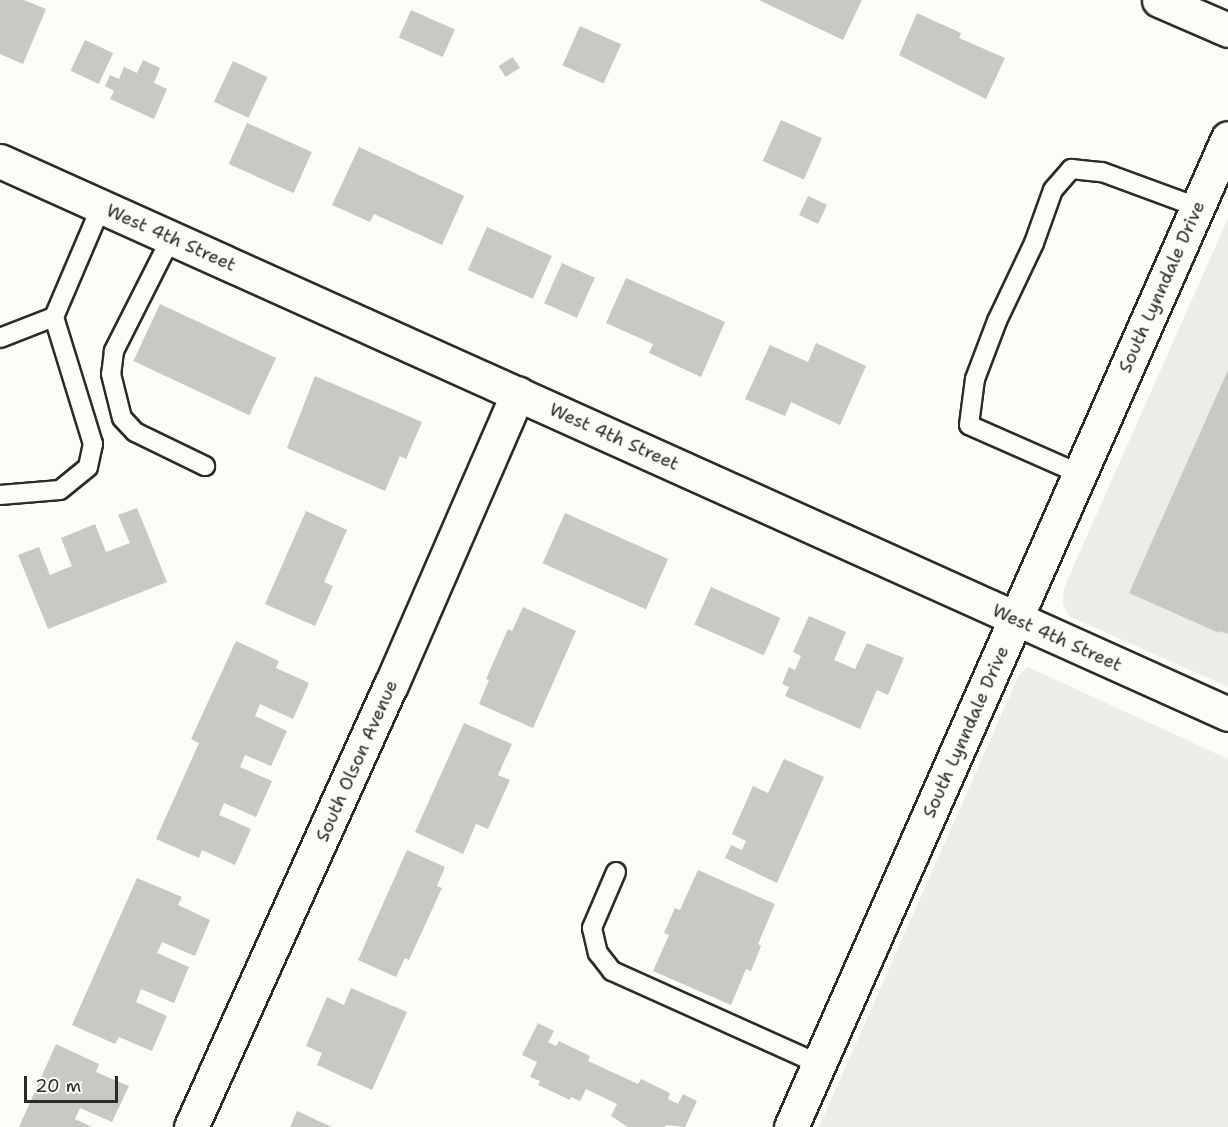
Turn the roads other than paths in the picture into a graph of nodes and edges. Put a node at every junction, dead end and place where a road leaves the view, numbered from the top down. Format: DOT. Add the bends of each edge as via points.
graph roads {
  1 [pos="1159,0"];
  2 [pos="1228,30"];
  3 [pos="1228,138"];
  4 [pos="0,161"];
  5 [pos="101,207"];
  6 [pos="1197,207"];
  7 [pos="171,238"];
  8 [pos="54,317"];
  9 [pos="0,338"];
  10 [pos="518,393"];
  11 [pos="205,466"];
  12 [pos="1080,474"];
  13 [pos="0,495"];
  14 [pos="1016,620"];
  15 [pos="1228,714"];
  16 [pos="616,872"];
  17 [pos="819,1064"];
  18 [pos="191,1127"];
  19 [pos="791,1127"];
  1 -- 2 [label="street"];
  3 -- 6 [label="street, South Lynndale Drive"];
  4 -- 5 [label="street, West 4th Street"];
  5 -- 7 [label="street, West 4th Street"];
  5 -- 8 [label="lane"];
  6 -- 12 [label="street, South Lynndale Drive"];
  6 -- 12 [label="lane" via="1102,172 1071,169 1053,190 1035,243 997,321 975,379 969,425"];
  7 -- 10 [label="street, West 4th Street"];
  7 -- 11 [label="lane" via="114,351 111,374 122,418 135,432"];
  8 -- 9 [label="lane"];
  8 -- 13 [label="lane" via="93,444 88,467 60,490"];
  10 -- 14 [label="street, West 4th Street"];
  10 -- 18 [label="street, South Olson Avenue"];
  12 -- 14 [label="street, South Lynndale Drive"];
  14 -- 15 [label="street, West 4th Street"];
  14 -- 17 [label="street, South Lynndale Drive"];
  16 -- 17 [label="lane" via="592,928 598,953 612,971"];
  17 -- 19 [label="street, South Lynndale Drive"];
}
